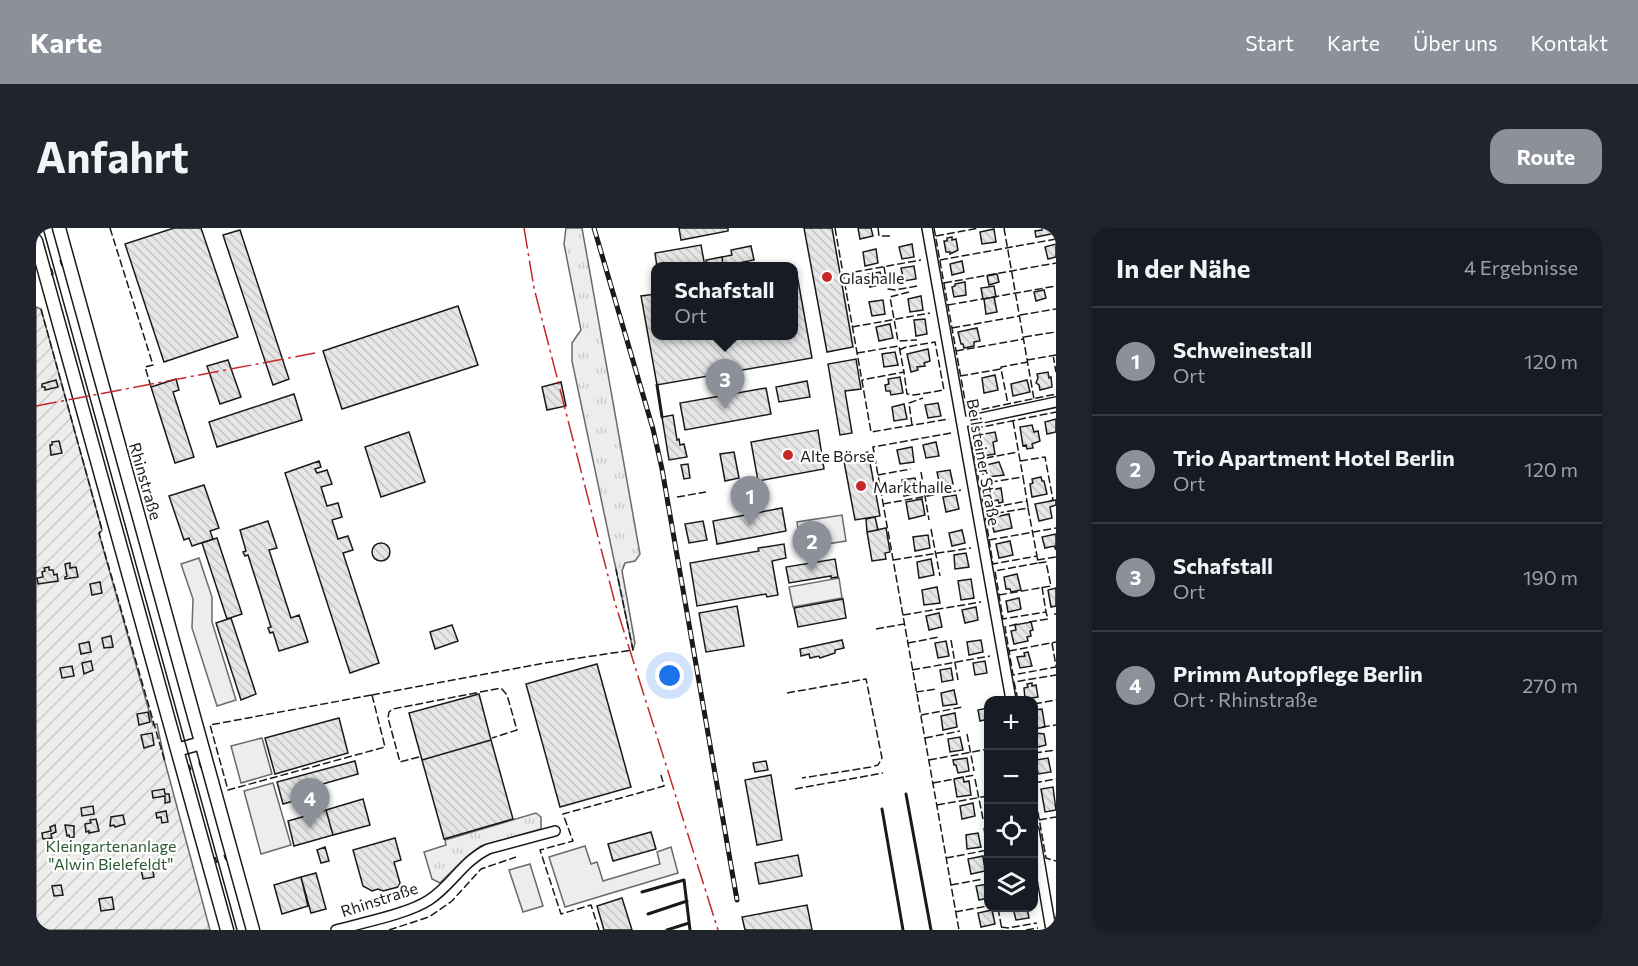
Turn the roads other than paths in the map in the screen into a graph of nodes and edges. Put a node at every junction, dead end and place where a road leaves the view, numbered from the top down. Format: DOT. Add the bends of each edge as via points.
graph roads {
  1 [pos="59,228"];
  2 [pos="927,228"];
  3 [pos="36,241"];
  4 [pos="1056,402"];
  5 [pos="963,422"];
  6 [pos="1010,696"];
  7 [pos="201,743"];
  8 [pos="177,750"];
  9 [pos="555,831"];
  10 [pos="1038,854"];
  11 [pos="227,930"];
  12 [pos="253,930"];
  13 [pos="336,930"];
  14 [pos="1051,930"];
  1 -- 7 [label="main road, Rhinstraße"];
  2 -- 5 [label="street, Beilsteiner Straße"];
  3 -- 8 [label="main road"];
  4 -- 5 [label="street"];
  5 -- 6 [label="street, Beilsteiner Straße"];
  7 -- 8 [label="main road"];
  7 -- 12 [label="main road, Rhinstraße"];
  8 -- 11 [label="main road"];
  9 -- 13 [label="street, Rhinstraße" via="478,854 438,894 417,906"];
  10 -- 14 [label="street"];
}
